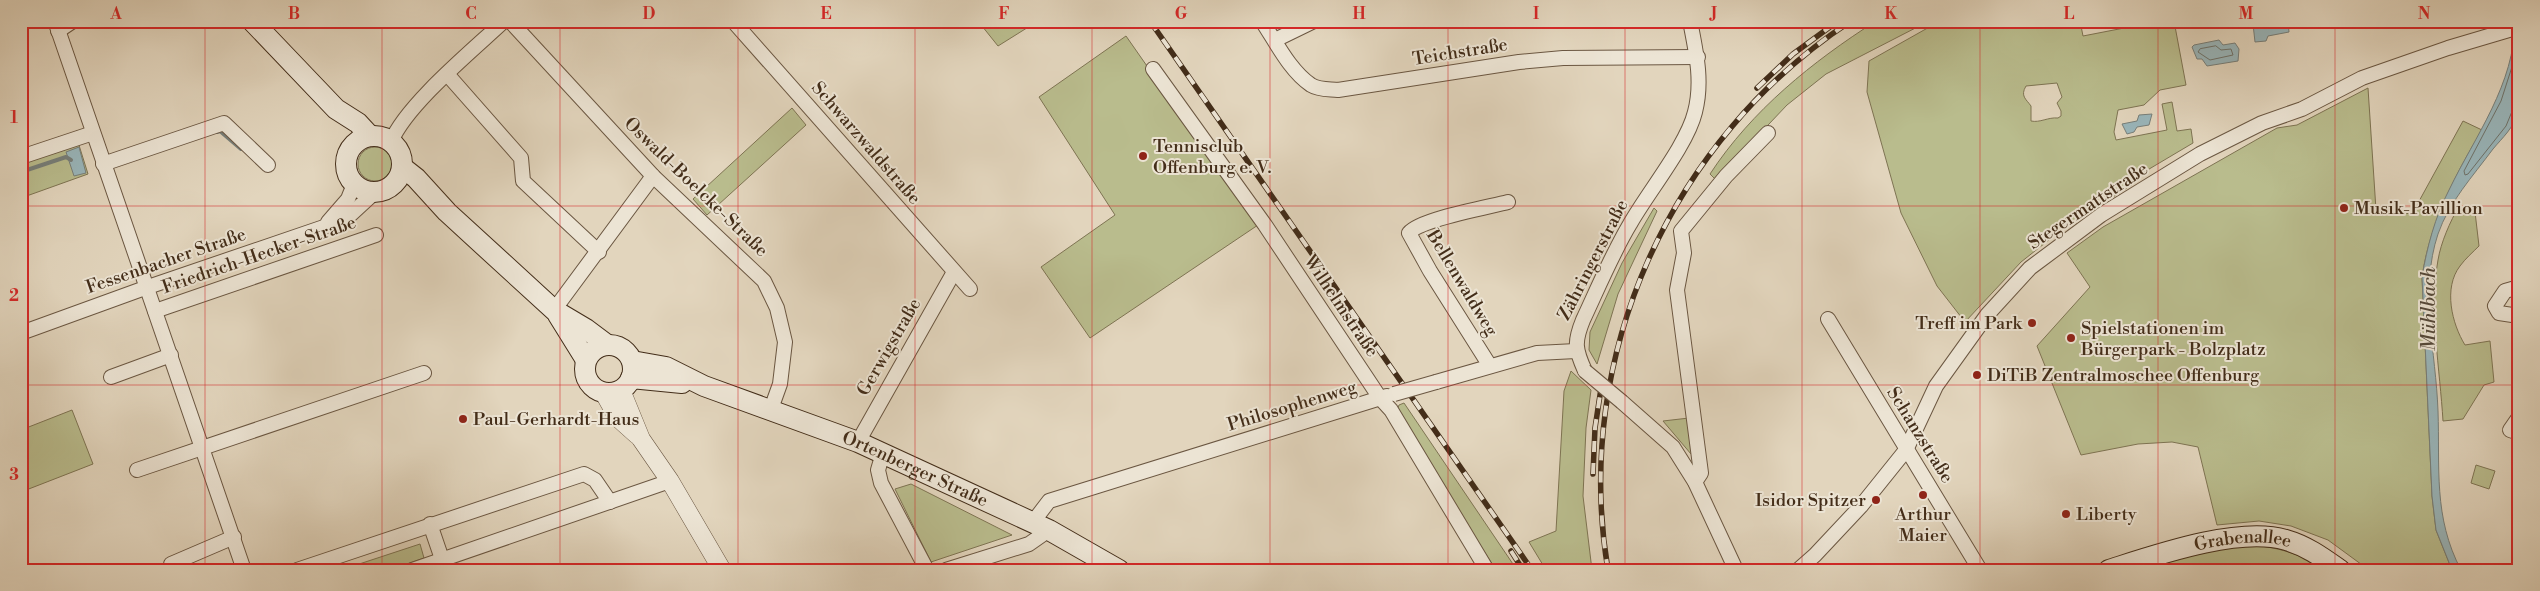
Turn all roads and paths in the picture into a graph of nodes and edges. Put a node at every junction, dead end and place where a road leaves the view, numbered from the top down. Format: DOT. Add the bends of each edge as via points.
graph roads {
  1 [pos="73,21"];
  2 [pos="252,21"];
  3 [pos="504,21"];
  4 [pos="510,21"];
  5 [pos="733,21"];
  6 [pos="1262,21"];
  7 [pos="1690,21"];
  8 [pos="1311,22"];
  9 [pos="56,26"];
  10 [pos="2513,29"];
  11 [pos="1275,40"];
  12 [pos="1698,57"];
  13 [pos="1153,69"];
  14 [pos="448,74"];
  15 [pos="338,111"];
  16 [pos="94,132"];
  17 [pos="1768,133"];
  18 [pos="370,136"];
  19 [pos="392,142"];
  20 [pos="351,148"];
  21 [pos="21,157"];
  22 [pos="103,164"];
  23 [pos="268,165"];
  24 [pos="402,167"];
  25 [pos="653,176"];
  26 [pos="354,184"];
  27 [pos="383,189"];
  28 [pos="1508,202"];
  29 [pos="447,212"];
  30 [pos="324,226"];
  31 [pos="376,235"];
  32 [pos="598,252"];
  33 [pos="954,272"];
  34 [pos="145,288"];
  35 [pos="2519,288"];
  36 [pos="970,289"];
  37 [pos="554,310"];
  38 [pos="155,311"];
  39 [pos="2519,316"];
  40 [pos="1828,319"];
  41 [pos="21,333"];
  42 [pos="606,344"];
  43 [pos="1576,351"];
  44 [pos="171,355"];
  45 [pos="586,360"];
  46 [pos="1490,366"];
  47 [pos="424,373"];
  48 [pos="111,377"];
  49 [pos="622,380"];
  50 [pos="1380,398"];
  51 [pos="771,409"];
  52 [pos="2519,417"];
  53 [pos="2519,433"];
  54 [pos="858,442"];
  55 [pos="203,448"];
  56 [pos="1906,450"];
  57 [pos="883,453"];
  58 [pos="137,470"];
  59 [pos="670,481"];
  60 [pos="1695,482"];
  61 [pos="610,502"];
  62 [pos="430,524"];
  63 [pos="1041,526"];
  64 [pos="234,537"];
  65 [pos="442,559"];
  66 [pos="171,564"];
  67 [pos="244,570"];
  68 [pos="297,570"];
  69 [pos="412,570"];
  70 [pos="722,570"];
  71 [pos="927,570"];
  72 [pos="946,570"];
  73 [pos="1119,570"];
  74 [pos="1487,570"];
  75 [pos="1736,570"];
  76 [pos="1798,570"];
  77 [pos="1980,570"];
  78 [pos="2110,570"];
  79 [pos="2340,570"];
  1 -- 9 [label="street"];
  2 -- 15 [label="main road"];
  3 -- 14 [label="street"];
  4 -- 25 [label="street, Oswald-Boelcke-Straße"];
  5 -- 33 [label="street, Schwarzwaldstraße"];
  6 -- 11 [label="street, Teichstraße"];
  7 -- 12 [label="street, Zähringerstraße"];
  8 -- 11 [label="street"];
  9 -- 16 [label="street"];
  10 -- 56 [label="street, Stegermattstraße" via="2362,78 2302,109 2262,123 2200,154 2101,215 2030,268 1987,315 1936,386"];
  11 -- 12 [label="street, Teichstraße" via="1296,72 1312,85 1338,90 1519,62"];
  12 -- 43 [label="street, Zähringerstraße" via="1699,88 1695,113 1687,133 1629,225 1576,336"];
  13 -- 50 [label="street, Wilhelmstraße" via="1266,225"];
  14 -- 19 [label="street" via="398,127"];
  14 -- 32 [label="street" via="521,158 523,181"];
  15 -- 18 [label="main road" via="358,123"];
  15 -- 20 [label="main road"];
  16 -- 21 [label="street"];
  16 -- 22 [label="street"];
  17 -- 60 [label="street" via="1726,176 1681,231 1684,253 1677,290 1701,473"];
  18 -- 19 [label="main road"];
  18 -- 20 [label="main road"];
  19 -- 24 [label="main road" via="400,153"];
  20 -- 26 [label="main road" via="346,164"];
  22 -- 23 [label="street" via="224,123"];
  22 -- 34 [label="street"];
  24 -- 27 [label="main road" via="399,177"];
  24 -- 29 [label="main road"];
  25 -- 32 [label="street"];
  25 -- 51 [label="street, Oswald-Boelcke-Straße" via="754,270 772,294 785,342 780,384"];
  26 -- 27 [label="main road" via="362,190"];
  26 -- 30 [label="street, Fessenbacher Straße" via="348,199"];
  27 -- 29 [label="main road" via="410,191"];
  27 -- 30 [label="street, Fessenbacher Straße" via="349,216"];
  28 -- 46 [label="street, Bellenwaldweg" via="1426,223 1409,233"];
  29 -- 37 [label="main road"];
  30 -- 34 [label="street, Fessenbacher Straße"];
  31 -- 38 [label="street, Friedrich-Hecker-Straße"];
  32 -- 37 [label="street"];
  33 -- 36 [label="street, Schwarzwaldstraße"];
  33 -- 54 [label="street, Gerwigstraße"];
  34 -- 38 [label="street"];
  34 -- 41 [label="street, Fessenbacher Straße"];
  35 -- 39 [label="street" via="2505,291 2495,306 2499,313"];
  37 -- 42 [label="main road"];
  37 -- 45 [label="main road"];
  38 -- 44 [label="street"];
  40 -- 56 [label="street, Schanzstraße"];
  42 -- 45 [label="main road" via="593,350"];
  42 -- 49 [label="main road" via="622,348"];
  43 -- 46 [label="street, Philosophenweg" via="1537,353"];
  43 -- 60 [label="street, bridge" via="1584,371 1672,447"];
  44 -- 48 [label="street"];
  44 -- 55 [label="street"];
  45 -- 49 [label="main road" via="584,367 591,386"];
  46 -- 50 [label="street, Philosophenweg, bridge"];
  47 -- 55 [label="street"];
  49 -- 51 [label="main road, Ortenberger Straße" via="662,379 704,386"];
  49 -- 59 [label="street" via="618,418 641,439"];
  50 -- 63 [label="street, Philosophenweg" via="1049,500 1042,507"];
  50 -- 74 [label="street, Wilhelmstraße" via="1391,410"];
  51 -- 54 [label="main road, Ortenberger Straße"];
  52 -- 53 [label="street" via="2510,430"];
  54 -- 57 [label="main road, Ortenberger Straße"];
  55 -- 58 [label="street"];
  55 -- 64 [label="street"];
  56 -- 76 [label="street, Stegermattstraße" via="1861,506"];
  56 -- 77 [label="street, Schanzstraße"];
  57 -- 63 [label="main road, Ortenberger Straße"];
  57 -- 71 [label="street" via="878,470 881,483"];
  59 -- 61 [label="street"];
  59 -- 70 [label="street"];
  60 -- 75 [label="street"];
  61 -- 62 [label="street" via="595,480 584,474"];
  61 -- 65 [label="street"];
  62 -- 65 [label="street"];
  62 -- 68 [label="street"];
  63 -- 72 [label="street" via="1029,544"];
  63 -- 73 [label="main road, Ortenberger Straße"];
  64 -- 66 [label="street"];
  64 -- 67 [label="street"];
  65 -- 69 [label="street"];
  78 -- 79 [label="main road, Grabenallee" via="2151,557 2255,535 2286,540 2313,551"];
}
